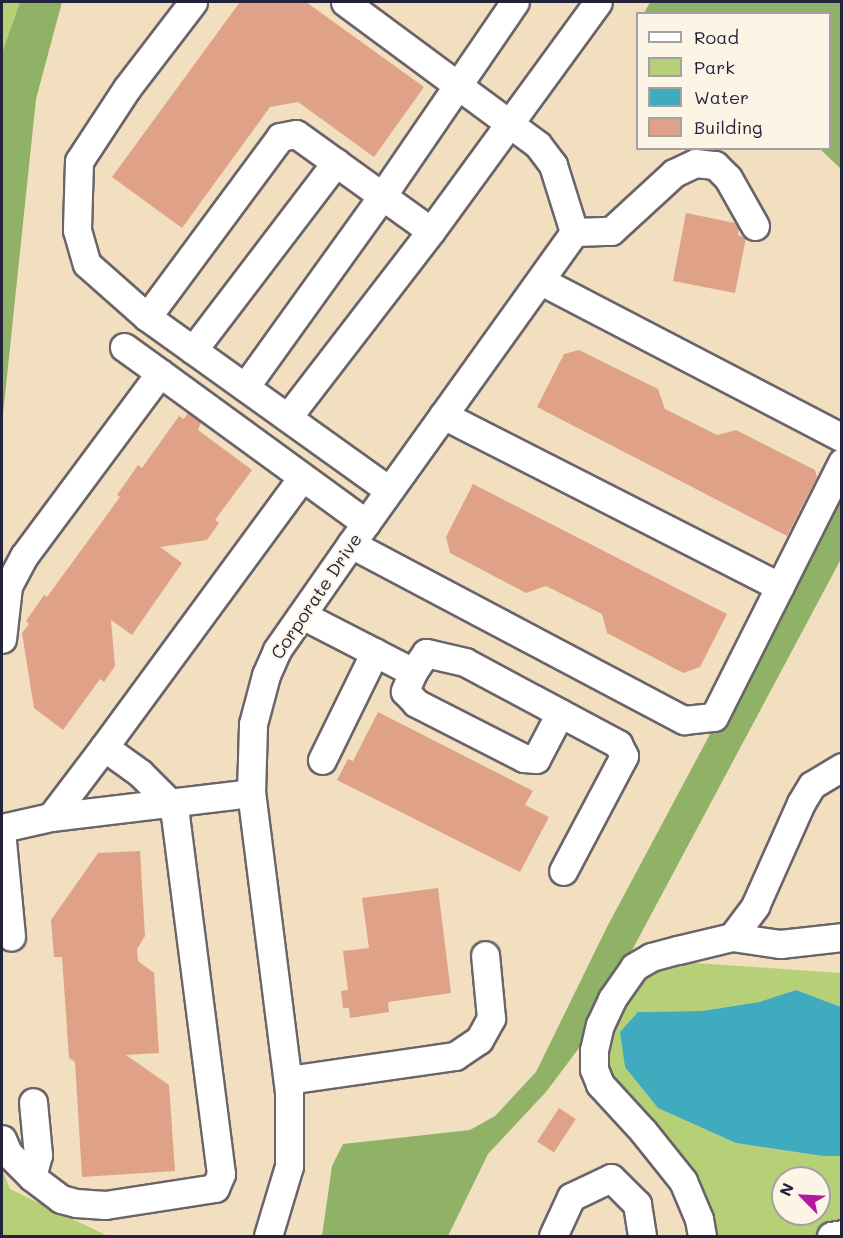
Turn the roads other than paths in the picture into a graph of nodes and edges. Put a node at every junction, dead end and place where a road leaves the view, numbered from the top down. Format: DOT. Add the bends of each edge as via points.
graph roads {
  1 [pos="193,2"];
  2 [pos="345,2"];
  3 [pos="515,2"];
  4 [pos="598,2"];
  5 [pos="456,85"];
  6 [pos="509,123"];
  7 [pos="336,162"];
  8 [pos="382,196"];
  9 [pos="755,226"];
  10 [pos="431,231"];
  11 [pos="574,232"];
  12 [pos="541,281"];
  13 [pos="147,317"];
  14 [pos="124,347"];
  15 [pos="193,350"];
  16 [pos="160,374"];
  17 [pos="245,387"];
  18 [pos="443,415"];
  19 [pos="288,417"];
  20 [pos="842,438"];
  21 [pos="842,462"];
  22 [pos="302,477"];
  23 [pos="389,490"];
  24 [pos="358,534"];
  25 [pos="780,586"];
  26 [pos="302,615"];
  27 [pos="2,639"];
  28 [pos="375,652"];
  29 [pos="413,672"];
  30 [pos="560,713"];
  31 [pos="104,747"];
  32 [pos="322,760"];
  33 [pos="842,767"];
  34 [pos="251,793"];
  35 [pos="168,801"];
  36 [pos="51,817"];
  37 [pos="2,828"];
  38 [pos="2,841"];
  39 [pos="563,872"];
  40 [pos="732,936"];
  41 [pos="11,937"];
  42 [pos="842,937"];
  43 [pos="485,954"];
  44 [pos="288,1080"];
  45 [pos="33,1101"];
  46 [pos="2,1139"];
  47 [pos="32,1177"];
  48 [pos="842,1234"];
  49 [pos="268,1236"];
  50 [pos="554,1236"];
  51 [pos="642,1236"];
  52 [pos="702,1236"];
  53 [pos="831,1236"];
  1 -- 13 [label="street" via="127,88 79,161 77,230 87,264"];
  2 -- 5 [label="street"];
  3 -- 5 [label="street"];
  4 -- 6 [label="street"];
  5 -- 6 [label="street"];
  5 -- 8 [label="street"];
  6 -- 10 [label="street"];
  6 -- 11 [label="street" via="538,145 553,165"];
  7 -- 8 [label="street"];
  7 -- 13 [label="street" via="296,134 279,137"];
  7 -- 15 [label="street"];
  8 -- 10 [label="street"];
  8 -- 17 [label="street"];
  9 -- 11 [label="street" via="728,178 715,165 695,163 674,173 611,231"];
  10 -- 19 [label="street"];
  11 -- 12 [label="street, Corporate Drive"];
  12 -- 18 [label="street, Corporate Drive"];
  12 -- 20 [label="street"];
  13 -- 15 [label="street"];
  14 -- 16 [label="street"];
  15 -- 17 [label="street"];
  16 -- 22 [label="street"];
  16 -- 27 [label="street" via="24,556 8,586"];
  17 -- 19 [label="street"];
  18 -- 23 [label="street, Corporate Drive"];
  18 -- 25 [label="street"];
  19 -- 23 [label="street"];
  21 -- 25 [label="street"];
  22 -- 24 [label="street"];
  22 -- 31 [label="street"];
  23 -- 24 [label="street, Corporate Drive"];
  24 -- 25 [label="street" via="684,720 714,717"];
  24 -- 26 [label="street, Corporate Drive"];
  26 -- 28 [label="street"];
  26 -- 34 [label="street, Corporate Drive" via="277,650 260,693 253,724"];
  28 -- 29 [label="street"];
  28 -- 32 [label="street"];
  29 -- 30 [label="street" via="426,653 465,662"];
  29 -- 30 [label="street" via="405,691 416,703 524,758 536,759"];
  30 -- 39 [label="street" via="618,744 624,756"];
  31 -- 35 [label="street" via="140,773"];
  31 -- 36 [label="street"];
  33 -- 40 [label="street" via="812,785 755,906"];
  34 -- 35 [label="street"];
  34 -- 44 [label="street, Corporate Drive"];
  35 -- 36 [label="street"];
  35 -- 47 [label="street" via="176,815 221,1174 215,1188 105,1205 61,1199"];
  36 -- 37 [label="street"];
  38 -- 41 [label="street"];
  40 -- 42 [label="street" via="780,944"];
  40 -- 52 [label="street" via="651,957 634,967 612,999 594,1050 594,1069 600,1084 683,1181"];
  43 -- 44 [label="street" via="491,1018 479,1040 454,1056"];
  44 -- 49 [label="street, Corporate Drive" via="289,1166"];
  45 -- 47 [label="street" via="38,1155"];
  46 -- 47 [label="street" via="8,1153"];
  48 -- 53 [label="street"];
  50 -- 51 [label="street" via="571,1197 611,1178 637,1204"];
}
